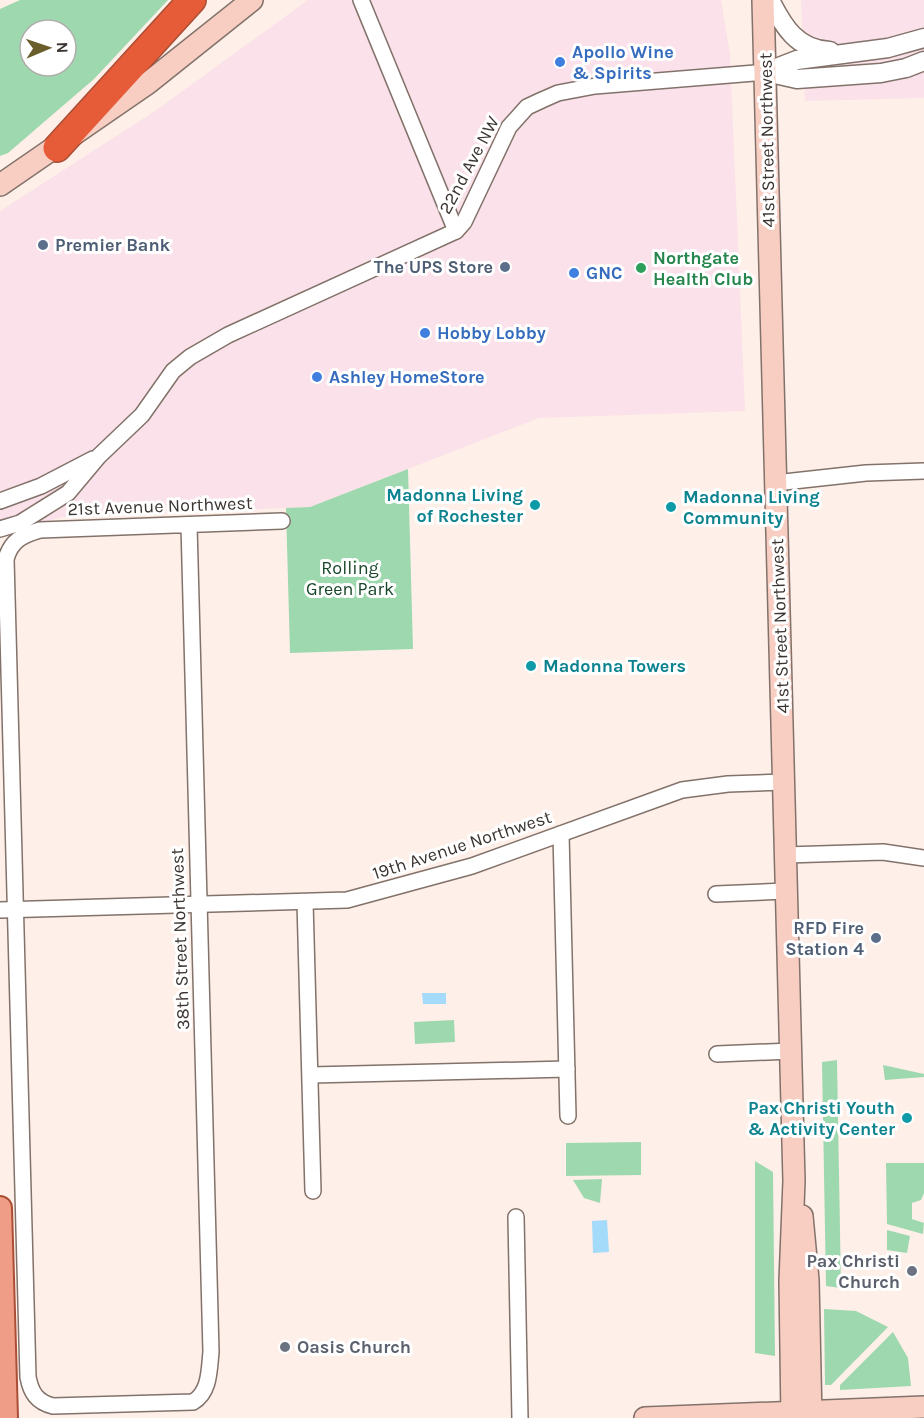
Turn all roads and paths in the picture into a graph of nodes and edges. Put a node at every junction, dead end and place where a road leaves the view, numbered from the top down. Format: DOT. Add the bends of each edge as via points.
graph roads {
  1 [pos="192,0"];
  2 [pos="252,0"];
  3 [pos="362,0"];
  4 [pos="763,0"];
  5 [pos="770,0"];
  6 [pos="924,38"];
  7 [pos="888,48"];
  8 [pos="856,52"];
  9 [pos="924,62"];
  10 [pos="766,72"];
  11 [pos="881,73"];
  12 [pos="57,148"];
  13 [pos="0,185"];
  14 [pos="456,231"];
  15 [pos="99,456"];
  16 [pos="924,471"];
  17 [pos="776,483"];
  18 [pos="0,501"];
  19 [pos="282,521"];
  20 [pos="189,525"];
  21 [pos="0,529"];
  22 [pos="784,782"];
  23 [pos="561,834"];
  24 [pos="786,855"];
  25 [pos="924,858"];
  26 [pos="786,891"];
  27 [pos="716,894"];
  28 [pos="305,902"];
  29 [pos="199,904"];
  30 [pos="7,910"];
  31 [pos="791,1051"];
  32 [pos="717,1054"];
  33 [pos="567,1069"];
  34 [pos="311,1075"];
  35 [pos="568,1116"];
  36 [pos="313,1191"];
  37 [pos="0,1208"];
  38 [pos="516,1217"];
  39 [pos="924,1407"];
  40 [pos="802,1414"];
  41 [pos="6,1418"];
  42 [pos="520,1418"];
  43 [pos="645,1418"];
  1 -- 12 [label="highway"];
  2 -- 12 [label="main road" via="170,67"];
  3 -- 14 [label="street"];
  4 -- 10 [label="main road, 41st Street Northwest"];
  5 -- 8 [label="street" via="798,41 824,51"];
  6 -- 7 [label="street"];
  7 -- 8 [label="street"];
  7 -- 11 [label="street"];
  8 -- 10 [label="street" via="797,60"];
  9 -- 11 [label="street"];
  10 -- 11 [label="street" via="797,79"];
  10 -- 14 [label="street, 22nd Ave NW" via="595,86 558,93 527,107 509,127 464,222"];
  10 -- 17 [label="main road, 41st Street Northwest"];
  12 -- 13 [label="main road"];
  14 -- 15 [label="street, 22nd Ave NW" via="228,335 190,357 173,371 142,415"];
  15 -- 18 [label="street" via="41,486"];
  15 -- 21 [label="street" via="68,493 20,523"];
  16 -- 17 [label="street"];
  17 -- 22 [label="main road, 41st Street Northwest"];
  19 -- 20 [label="street, 21st Avenue Northwest"];
  20 -- 29 [label="street, 38th Street Northwest"];
  20 -- 30 [label="street, 21st Avenue Northwest" via="40,530 16,540 9,548"];
  22 -- 23 [label="street, 19th Avenue Northwest" via="682,790"];
  22 -- 24 [label="main road, 41st Street Northwest"];
  23 -- 28 [label="street, 19th Avenue Northwest" via="376,894"];
  23 -- 33 [label="street"];
  24 -- 25 [label="street" via="883,852"];
  24 -- 26 [label="main road, 41st Street Northwest"];
  26 -- 27 [label="street"];
  26 -- 31 [label="main road, 41st Street Northwest"];
  28 -- 29 [label="street, 19th Avenue Northwest"];
  28 -- 34 [label="street"];
  29 -- 30 [label="street, 19th Avenue Northwest"];
  29 -- 30 [label="street, 38th Street Northwest" via="211,1352 204,1393 184,1403 53,1406 32,1394 28,1377"];
  31 -- 32 [label="street"];
  31 -- 40 [label="main road, 41st Street Northwest" via="794,1181 806,1249"];
  33 -- 34 [label="street"];
  33 -- 35 [label="street"];
  34 -- 36 [label="street"];
  37 -- 41 [label="main road"];
  38 -- 42 [label="street"];
  39 -- 40 [label="main road"];
  40 -- 43 [label="main road"];
}
